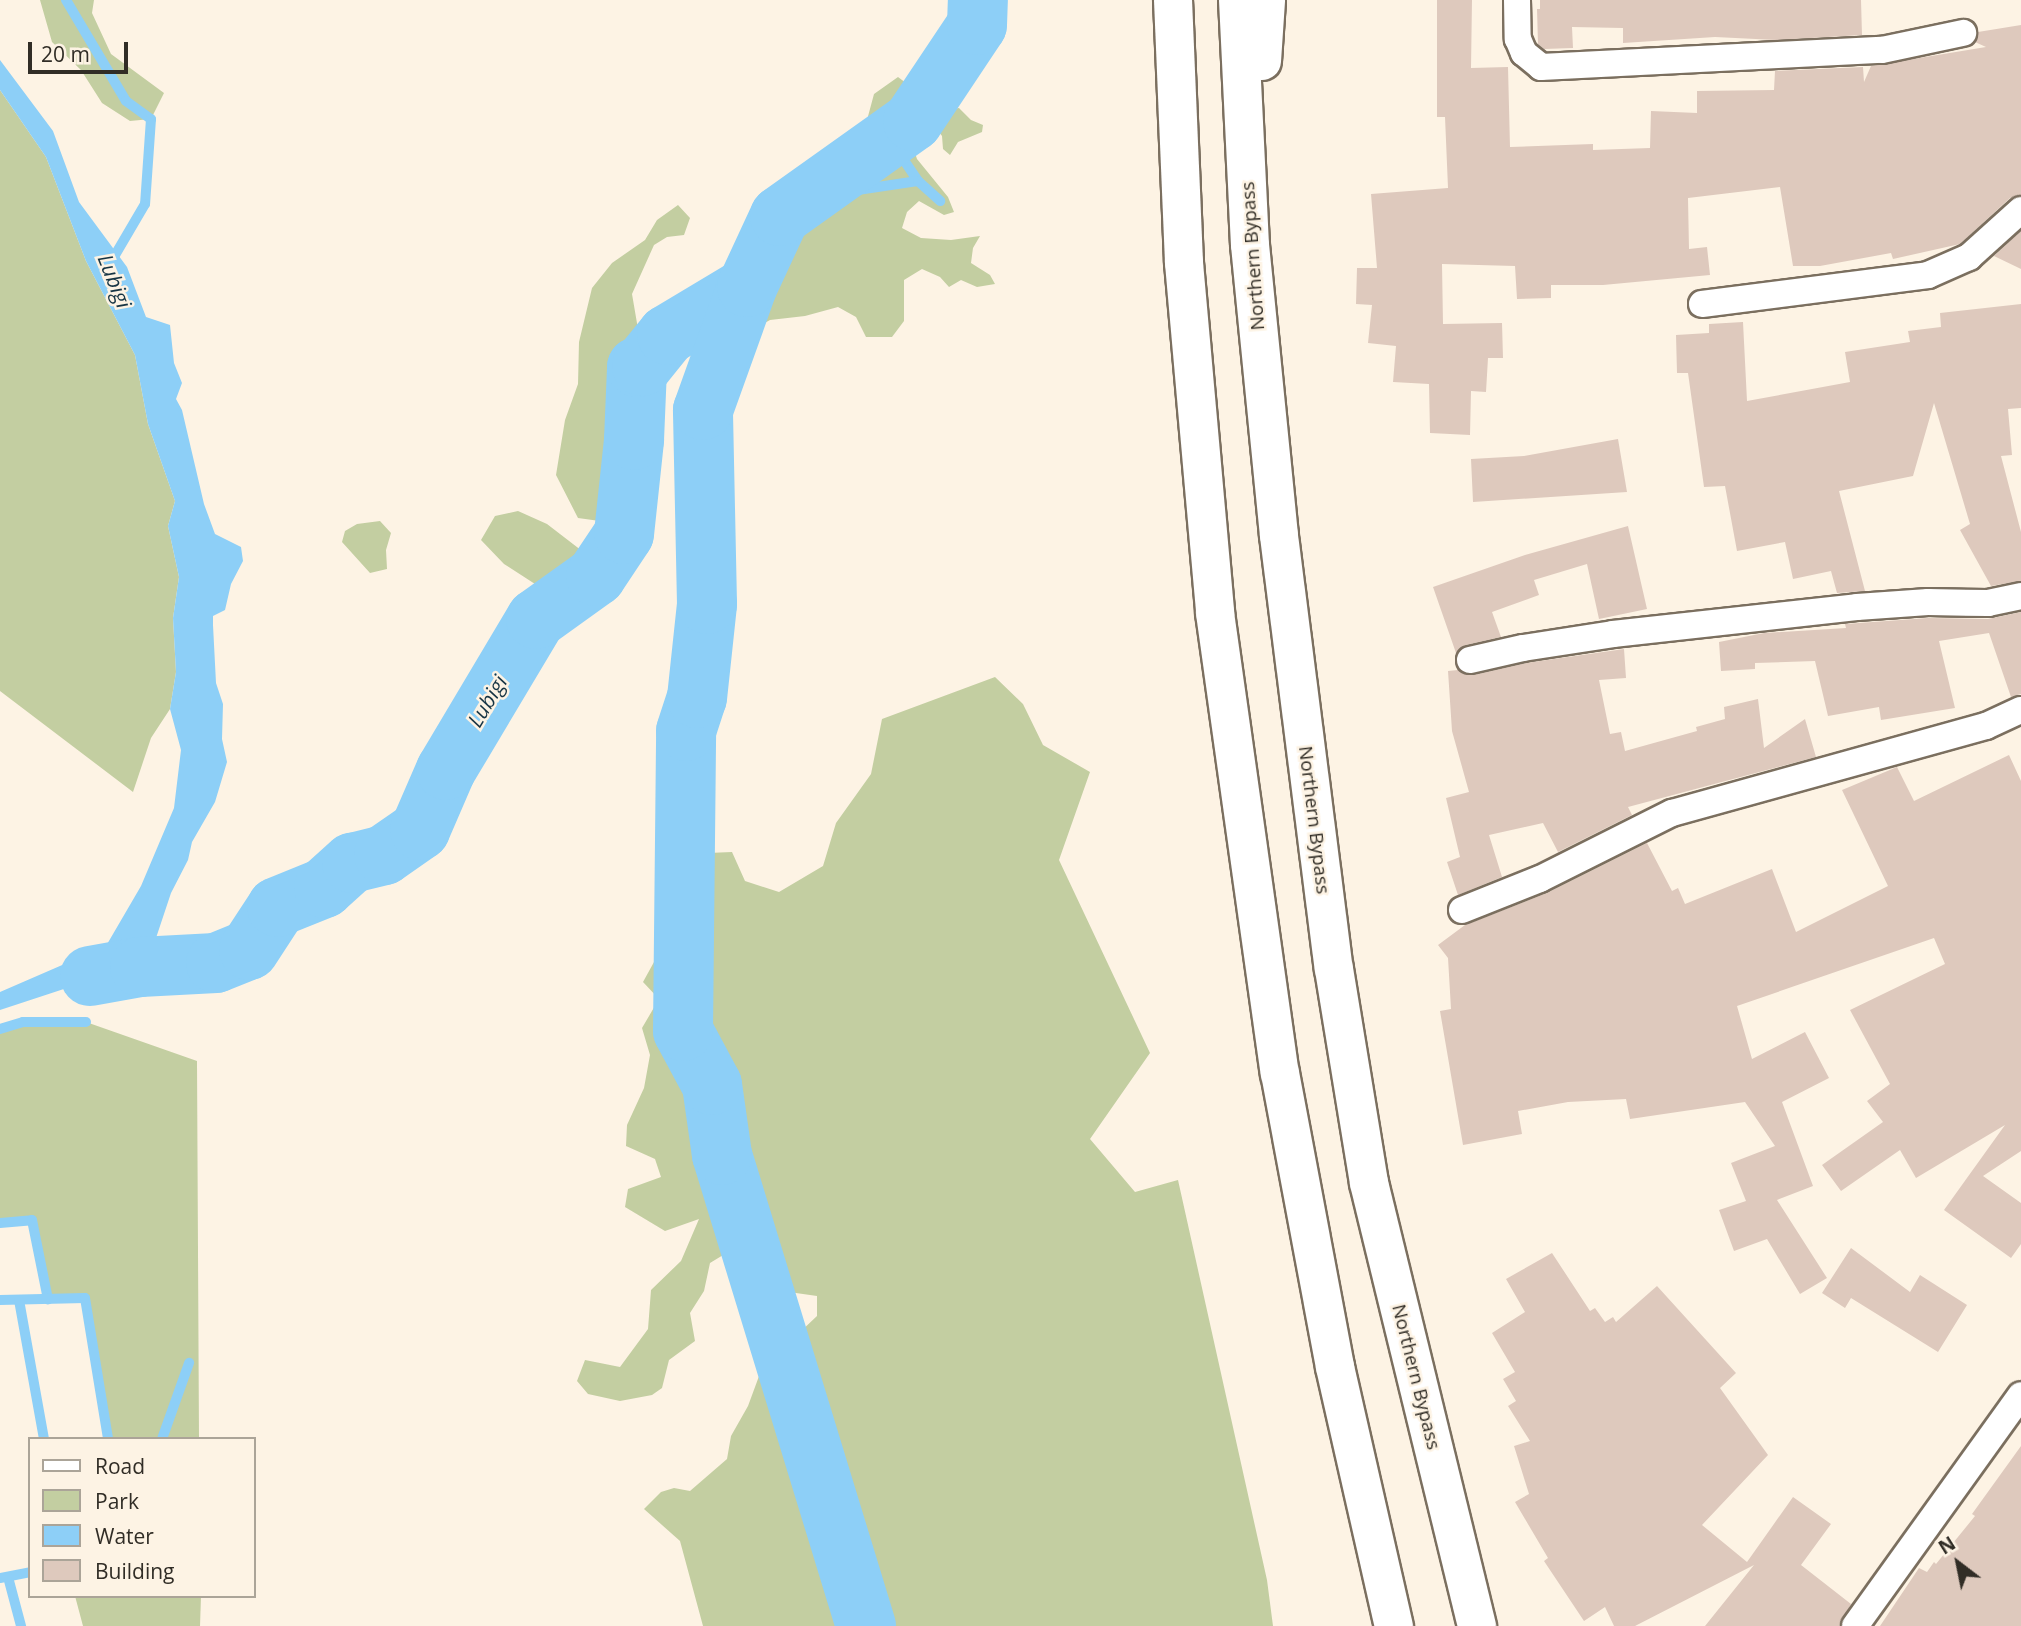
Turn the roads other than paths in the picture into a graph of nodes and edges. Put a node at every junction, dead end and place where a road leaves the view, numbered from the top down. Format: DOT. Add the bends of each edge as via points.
graph roads {
  1 [pos="1162,0"];
  2 [pos="1173,0"];
  3 [pos="1238,0"];
  4 [pos="1266,0"];
  5 [pos="1517,0"];
  6 [pos="1963,33"];
  7 [pos="2021,210"];
  8 [pos="1250,245"];
  9 [pos="1184,263"];
  10 [pos="1702,304"];
  11 [pos="2021,596"];
  12 [pos="1470,660"];
  13 [pos="2021,709"];
  14 [pos="1462,910"];
  15 [pos="2021,1395"];
  16 [pos="1394,1626"];
  17 [pos="1477,1626"];
  18 [pos="1855,1626"];
  1 -- 9 [label="highway"];
  2 -- 9 [label="highway"];
  3 -- 8 [label="highway, Northern Bypass"];
  4 -- 8 [label="highway"];
  5 -- 6 [label="street" via="1518,39 1524,53 1541,67 1882,50"];
  7 -- 10 [label="street" via="1969,257 1928,275"];
  8 -- 17 [label="highway, Northern Bypass" via="1301,720 1368,1183"];
  9 -- 16 [label="highway" via="1215,613 1280,1073 1335,1367"];
  11 -- 12 [label="street" via="1988,603 1857,607 1613,634"];
  13 -- 14 [label="street" via="1986,726 1672,813 1540,879"];
  15 -- 18 [label="street"];
}
